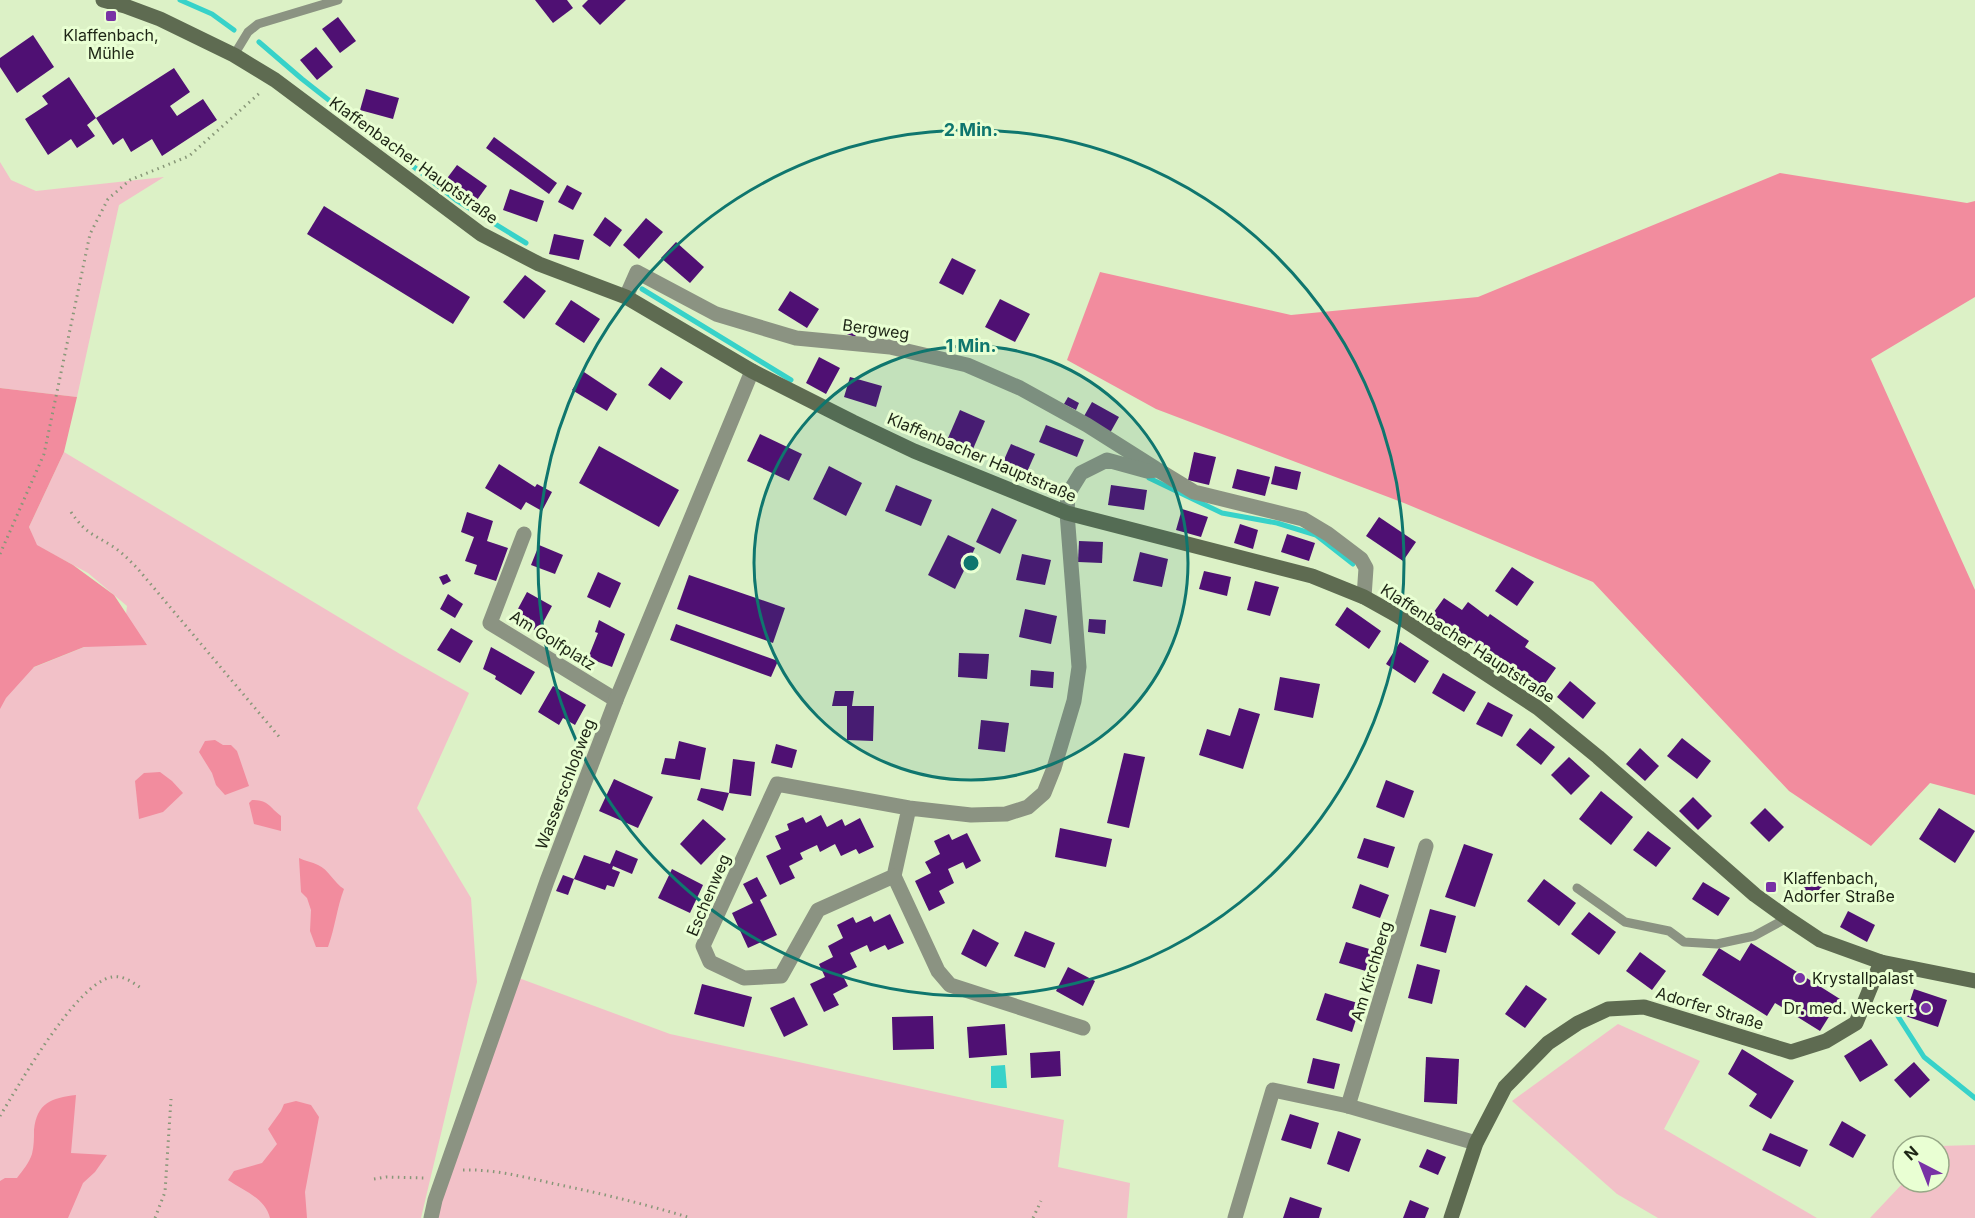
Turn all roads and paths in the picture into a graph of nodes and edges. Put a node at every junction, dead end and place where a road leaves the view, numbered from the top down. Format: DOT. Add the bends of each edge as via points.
graph roads {
  1 [pos="103,0"];
  2 [pos="338,0"];
  3 [pos="234,55"];
  4 [pos="275,80"];
  5 [pos="626,297"];
  6 [pos="752,371"];
  7 [pos="1158,470"];
  8 [pos="71,512"];
  9 [pos="1067,513"];
  10 [pos="524,534"];
  11 [pos="0,554"];
  12 [pos="1364,597"];
  13 [pos="616,700"];
  14 [pos="281,740"];
  15 [pos="909,808"];
  16 [pos="1426,846"];
  17 [pos="894,876"];
  18 [pos="1576,888"];
  19 [pos="1787,918"];
  20 [pos="1881,962"];
  21 [pos="1975,981"];
  22 [pos="141,988"];
  23 [pos="1083,1028"];
  24 [pos="171,1100"];
  25 [pos="1348,1106"];
  26 [pos="0,1116"];
  27 [pos="1476,1143"];
  28 [pos="444,1176"];
  29 [pos="374,1179"];
  30 [pos="1041,1201"];
  31 [pos="155,1218"];
  32 [pos="431,1218"];
  33 [pos="691,1218"];
  34 [pos="1033,1218"];
  35 [pos="1235,1218"];
  36 [pos="1451,1218"];
  1 -- 3 [label="street, Klaffenbacher Hauptstraße" via="160,19"];
  2 -- 3 [label="lane" via="258,24 248,32"];
  3 -- 4 [label="street, Klaffenbacher Hauptstraße"];
  4 -- 5 [label="street, Klaffenbacher Hauptstraße" via="480,234 539,264"];
  4 -- 11 [label="path" via="189,156 130,180 108,199 90,234 44,454"];
  5 -- 6 [label="street, Klaffenbacher Hauptstraße"];
  5 -- 7 [label="street, Bergweg" via="637,272 716,314 796,338 890,346 968,365 1087,425"];
  6 -- 9 [label="street, Klaffenbacher Hauptstraße" via="914,451"];
  6 -- 13 [label="street, Wasserschloßweg"];
  7 -- 9 [label="street, Bergweg" via="1147,471 1107,460 1081,473 1068,494"];
  7 -- 12 [label="street, Bergweg" via="1194,492 1304,519 1329,534 1361,559 1366,568"];
  8 -- 14 [label="path" via="88,533 113,546 138,569"];
  9 -- 12 [label="street, Klaffenbacher Hauptstraße" via="1312,576"];
  9 -- 15 [label="street, Eschenweg" via="1079,667 1074,701 1044,793 1028,807 1006,814"];
  10 -- 13 [label="street, Am Golfplatz" via="490,622"];
  12 -- 19 [label="street, Klaffenbacher Hauptstraße" via="1538,708 1755,895"];
  13 -- 28 [label="street, Wasserschloßweg" via="547,881"];
  15 -- 17 [label="street"];
  15 -- 17 [label="street, Eschenweg" via="777,784 703,946 710,962 744,978 781,976 818,910"];
  16 -- 25 [label="street, Am Kirchberg"];
  17 -- 23 [label="street" via="938,971 950,985"];
  18 -- 19 [label="lane" via="1625,922 1669,931 1684,942 1717,944 1754,936"];
  19 -- 20 [label="street, Klaffenbacher Hauptstraße" via="1820,940"];
  20 -- 21 [label="street, Klaffenbacher Hauptstraße"];
  20 -- 27 [label="street, Adorfer Straße" via="1856,1023 1826,1041 1791,1052 1644,1007 1608,1009 1548,1043 1522,1068 1504,1088"];
  22 -- 26 [label="path" via="117,976 88,991 57,1026"];
  24 -- 31 [label="path" via="165,1192"];
  25 -- 27 [label="street"];
  25 -- 35 [label="street" via="1273,1090"];
  27 -- 36 [label="street, Adorfer Straße"];
  28 -- 29 [label="path"];
  28 -- 32 [label="street, Wasserschloßweg"];
  28 -- 33 [label="path" via="487,1170 590,1191"];
  30 -- 34 [label="path"];
}
